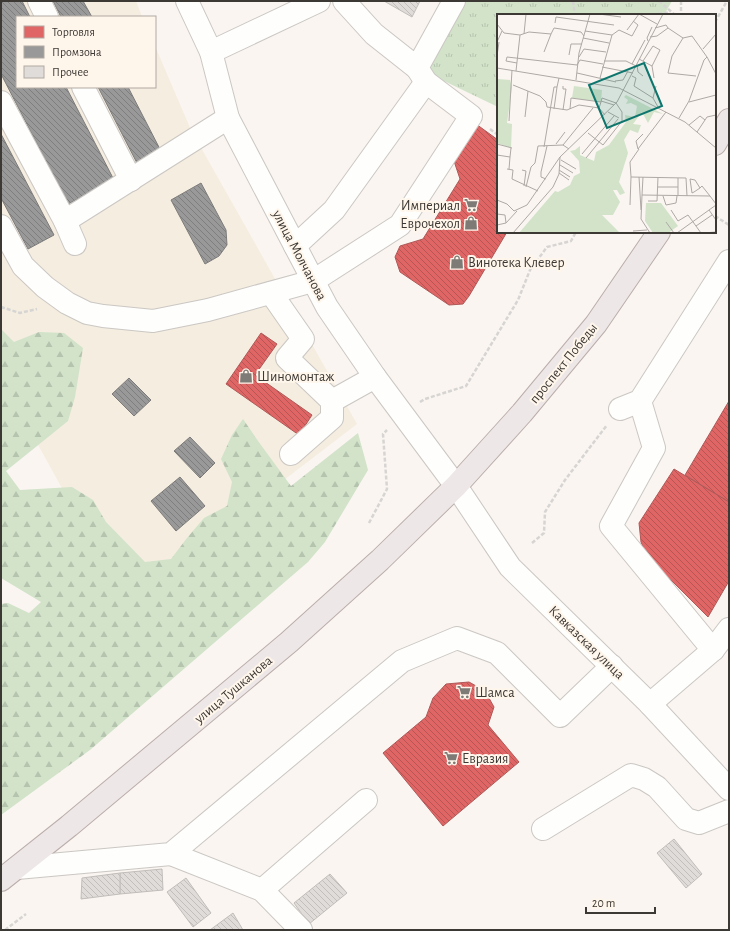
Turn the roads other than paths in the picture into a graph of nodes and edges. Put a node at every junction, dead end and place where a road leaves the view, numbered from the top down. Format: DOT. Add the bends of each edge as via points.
graph roads {
  1 [pos="39,1"];
  2 [pos="187,1"];
  3 [pos="319,1"];
  4 [pos="344,1"];
  5 [pos="454,1"];
  6 [pos="46,16"];
  7 [pos="211,52"];
  8 [pos="421,75"];
  9 [pos="84,88"];
  10 [pos="1,102"];
  11 [pos="228,118"];
  12 [pos="729,120"];
  13 [pos="716,142"];
  14 [pos="131,180"];
  15 [pos="65,221"];
  16 [pos="1,226"];
  17 [pos="658,233"];
  18 [pos="75,244"];
  19 [pos="295,246"];
  20 [pos="729,262"];
  21 [pos="313,281"];
  22 [pos="271,293"];
  23 [pos="375,377"];
  24 [pos="640,401"];
  25 [pos="332,402"];
  26 [pos="620,409"];
  27 [pos="291,454"];
  28 [pos="456,486"];
  29 [pos="729,629"];
  30 [pos="713,650"];
  31 [pos="612,666"];
  32 [pos="650,704"];
  33 [pos="729,789"];
  34 [pos="366,800"];
  35 [pos="729,811"];
  36 [pos="543,829"];
  37 [pos="171,854"];
  38 [pos="9,874"];
  39 [pos="262,890"];
  40 [pos="301,930"];
  1 -- 6 [label="street"];
  2 -- 7 [label="street, улица Молчанова"];
  3 -- 7 [label="street"];
  4 -- 8 [label="street" via="374,34"];
  5 -- 8 [label="street"];
  7 -- 11 [label="street, улица Молчанова"];
  8 -- 19 [label="street" via="334,210"];
  8 -- 21 [label="street" via="471,116 400,225"];
  9 -- 14 [label="street"];
  10 -- 15 [label="street"];
  11 -- 14 [label="street"];
  11 -- 19 [label="street, улица Молчанова"];
  12 -- 13 [label="main road"];
  14 -- 15 [label="street"];
  15 -- 18 [label="street"];
  16 -- 22 [label="street" via="23,266 45,287 67,303 87,313 153,321"];
  17 -- 28 [label="main road, проспект Победы" via="596,324 522,413"];
  19 -- 21 [label="street, улица Молчанова"];
  20 -- 24 [label="street"];
  21 -- 22 [label="street"];
  21 -- 23 [label="street, улица Молчанова" via="327,307"];
  22 -- 25 [label="street" via="303,339 287,358"];
  23 -- 25 [label="street"];
  23 -- 28 [label="street, улица Молчанова"];
  24 -- 26 [label="street"];
  24 -- 30 [label="street" via="654,448 611,526"];
  25 -- 27 [label="street" via="332,418"];
  28 -- 31 [label="street, Кавказская улица" via="510,567"];
  28 -- 38 [label="main road, улица Тушканова" via="380,560 289,642"];
  29 -- 30 [label="street"];
  30 -- 32 [label="street"];
  31 -- 32 [label="street, Кавказская улица"];
  31 -- 37 [label="street" via="560,716 497,653 457,638 402,661"];
  32 -- 33 [label="street, Кавказская улица"];
  34 -- 39 [label="street"];
  35 -- 36 [label="street" via="699,822 686,820 657,788 632,775"];
  37 -- 38 [label="street"];
  37 -- 39 [label="street"];
  39 -- 40 [label="street"];
}
